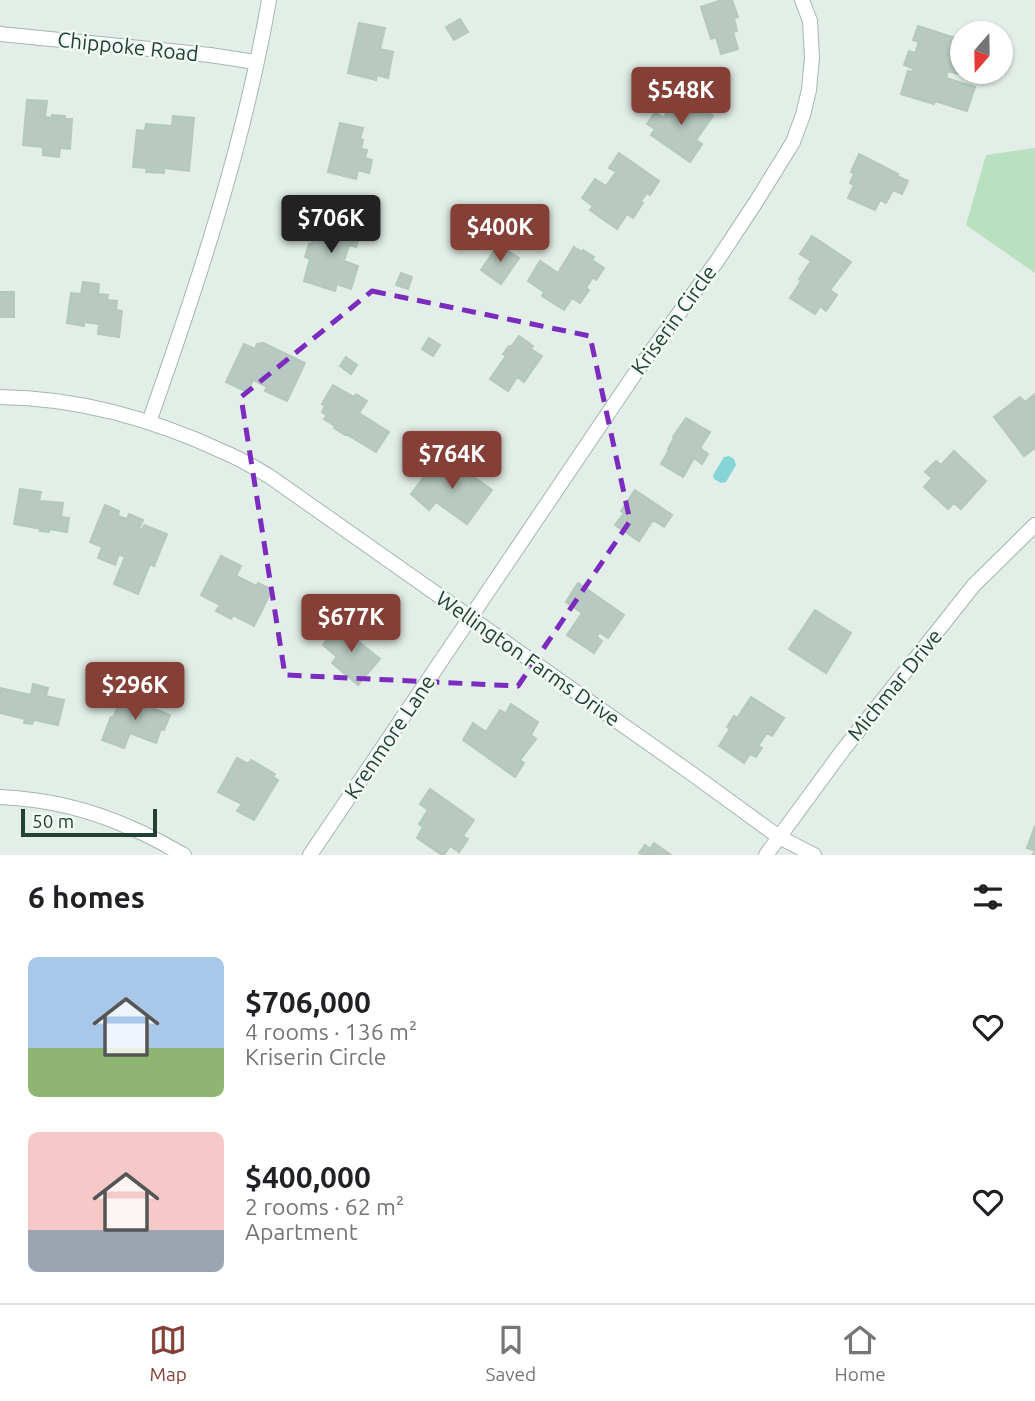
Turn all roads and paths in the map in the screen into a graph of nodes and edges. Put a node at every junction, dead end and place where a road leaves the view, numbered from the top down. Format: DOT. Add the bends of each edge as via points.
graph roads {
  1 [pos="269,0"];
  2 [pos="802,0"];
  3 [pos="0,34"];
  4 [pos="257,62"];
  5 [pos="0,397"];
  6 [pos="149,422"];
  7 [pos="1035,525"];
  8 [pos="470,618"];
  9 [pos="0,797"];
  10 [pos="779,837"];
  11 [pos="184,855"];
  12 [pos="310,855"];
  13 [pos="766,855"];
  14 [pos="814,855"];
  1 -- 4 [label="street"];
  2 -- 8 [label="street, Kriserin Circle" via="810,21 812,58 809,90 793,142 717,261"];
  3 -- 4 [label="street, Chippoke Road"];
  4 -- 6 [label="street" via="229,179"];
  5 -- 6 [label="street, Wellington Farms Drive" via="89,407"];
  6 -- 8 [label="street, Wellington Farms Drive" via="187,435 269,476"];
  7 -- 10 [label="street, Michmar Drive" via="974,585"];
  8 -- 10 [label="street, Wellington Farms Drive"];
  8 -- 12 [label="street, Krenmore Lane"];
  9 -- 11 [label="street" via="30,798 94,813"];
  10 -- 13 [label="street, Michmar Drive"];
  10 -- 14 [label="street, Wellington Farms Drive"];
}
